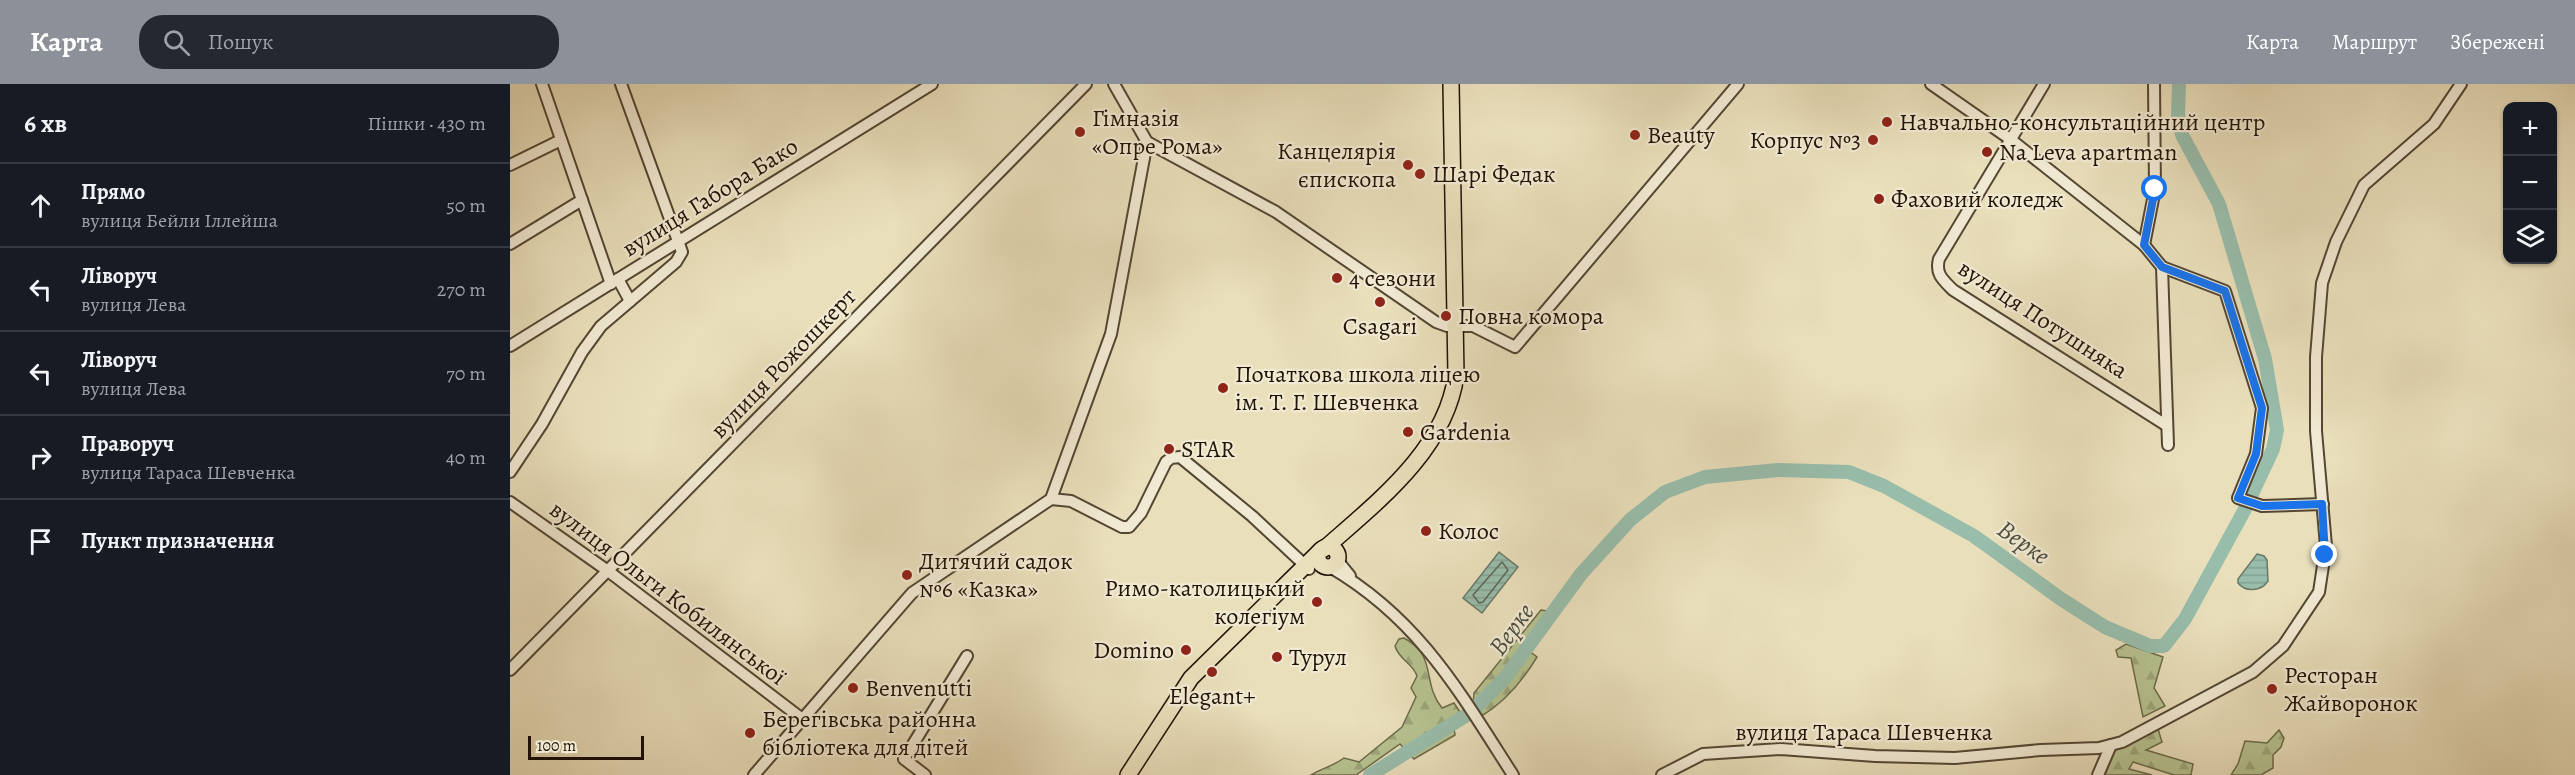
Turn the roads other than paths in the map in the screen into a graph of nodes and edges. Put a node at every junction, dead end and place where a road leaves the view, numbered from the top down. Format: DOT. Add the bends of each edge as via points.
graph roads {
  1 [pos="542,84"];
  2 [pos="621,84"];
  3 [pos="932,84"];
  4 [pos="1086,84"];
  5 [pos="1114,84"];
  6 [pos="1451,84"];
  7 [pos="1738,84"];
  8 [pos="1931,84"];
  9 [pos="1955,84"];
  10 [pos="2044,84"];
  11 [pos="2154,84"];
  12 [pos="2461,84"];
  13 [pos="1949,95"];
  14 [pos="2010,139"];
  15 [pos="561,140"];
  16 [pos="1147,142"];
  17 [pos="510,165"];
  18 [pos="582,200"];
  19 [pos="680,241"];
  20 [pos="510,244"];
  21 [pos="2144,245"];
  22 [pos="2162,267"];
  23 [pos="614,282"];
  24 [pos="630,302"];
  25 [pos="1455,327"];
  26 [pos="510,346"];
  27 [pos="2166,425"];
  28 [pos="2168,445"];
  29 [pos="510,472"];
  30 [pos="1051,499"];
  31 [pos="510,502"];
  32 [pos="2322,504"];
  33 [pos="1320,562"];
  34 [pos="608,571"];
  35 [pos="967,656"];
  36 [pos="510,670"];
  37 [pos="801,718"];
  38 [pos="2111,745"];
  39 [pos="754,775"];
  40 [pos="925,775"];
  41 [pos="1128,775"];
  42 [pos="1513,775"];
  43 [pos="1662,775"];
  44 [pos="2098,775"];
  1 -- 15 [label="street"];
  2 -- 19 [label="street"];
  3 -- 19 [label="street, вулиця Габора Бако"];
  4 -- 34 [label="street, вулиця Рожошкерт"];
  5 -- 16 [label="street"];
  6 -- 25 [label="highway"];
  7 -- 25 [label="street" via="1515,347 1473,326"];
  8 -- 13 [label="street"];
  9 -- 13 [label="street"];
  10 -- 14 [label="street, вулиця Потушняка"];
  11 -- 21 [label="street" via="2155,189"];
  12 -- 32 [label="street, вулиця Тараса Шевченка" via="2434,124 2364,185 2336,242 2322,283 2316,431"];
  13 -- 14 [label="street"];
  14 -- 21 [label="street"];
  14 -- 27 [label="street, вулиця Потушняка" via="1939,260 1938,274 1953,290"];
  15 -- 17 [label="street"];
  15 -- 18 [label="street"];
  16 -- 25 [label="street" via="1276,212 1436,322"];
  16 -- 30 [label="street" via="1111,334"];
  18 -- 20 [label="street"];
  18 -- 23 [label="street"];
  19 -- 23 [label="street, вулиця Габора Бако"];
  19 -- 24 [label="street" via="682,252 676,262"];
  21 -- 22 [label="street"];
  22 -- 27 [label="street"];
  22 -- 32 [label="street" via="2225,291 2262,408 2256,454 2238,498 2262,506"];
  23 -- 24 [label="street"];
  23 -- 26 [label="street, вулиця Габора Бако"];
  24 -- 29 [label="street" via="601,326 582,352"];
  25 -- 33 [label="highway" via="1453,392 1441,425 1416,461 1341,534"];
  27 -- 28 [label="street"];
  30 -- 33 [label="street" via="1071,501 1129,527 1141,513 1166,462 1180,457"];
  30 -- 37 [label="street" via="912,593"];
  31 -- 34 [label="street, вулиця Ольги Кобилянської"];
  32 -- 38 [label="street, вулиця Тараса Шевченка" via="2326,546 2319,592 2283,646 2253,672"];
  33 -- 41 [label="highway" via="1191,678"];
  33 -- 42 [label="street" via="1354,581 1407,626 1436,658"];
  34 -- 36 [label="street, вулиця Рожошкерт"];
  34 -- 37 [label="street, вулиця Ольги Кобилянської"];
  35 -- 40 [label="street" via="904,759"];
  37 -- 39 [label="street"];
  38 -- 43 [label="street, вулиця Тараса Шевченка" via="1955,758 1781,749 1714,753 1703,754"];
  38 -- 44 [label="street"];
}
